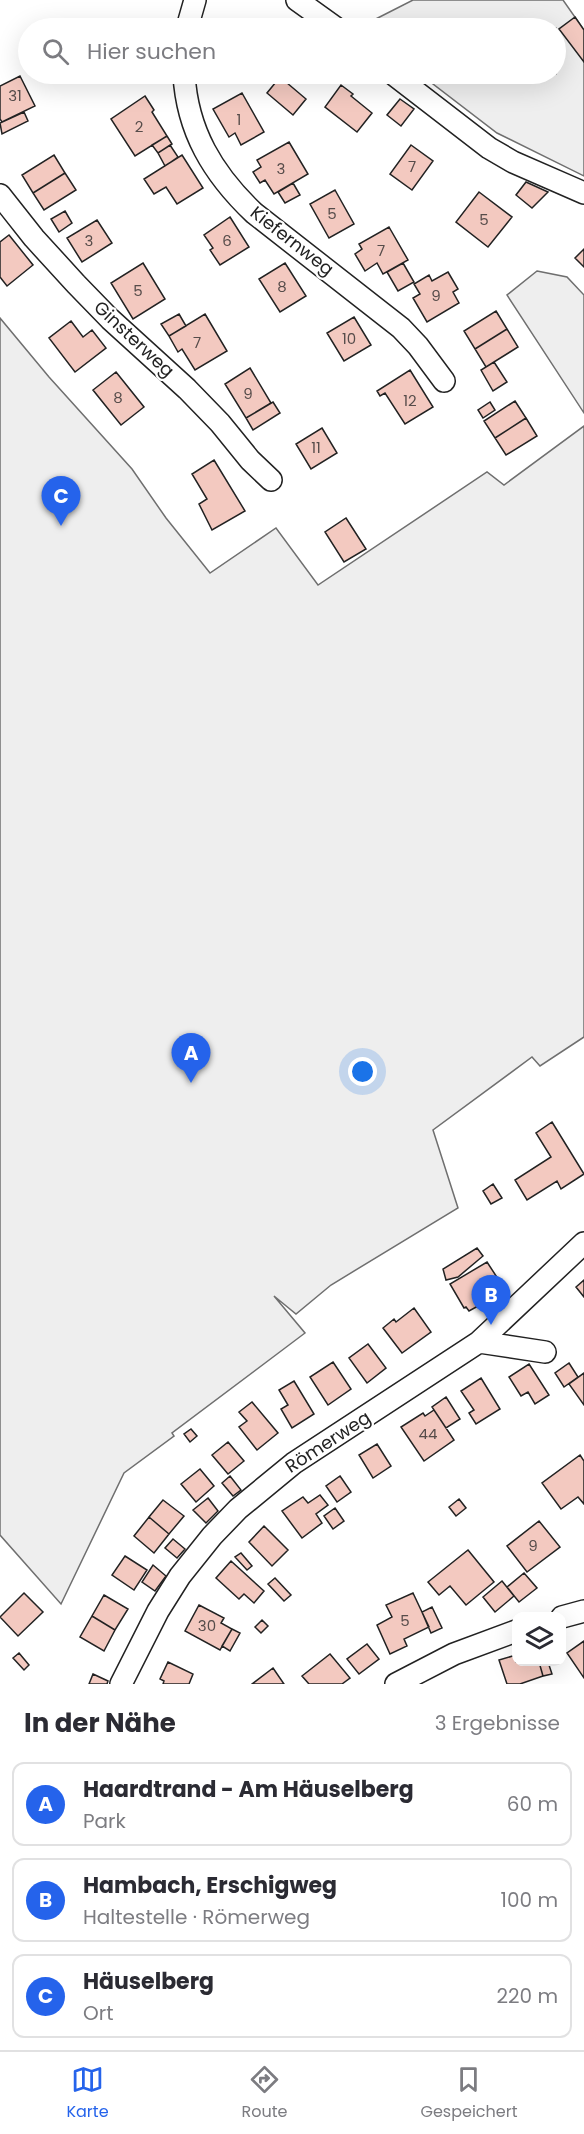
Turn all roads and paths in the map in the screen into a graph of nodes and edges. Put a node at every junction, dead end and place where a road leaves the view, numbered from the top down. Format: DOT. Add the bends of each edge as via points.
graph roads {
  1 [pos="195,0"];
  2 [pos="297,0"];
  3 [pos="190,18"];
  4 [pos="322,18"];
  5 [pos="186,84"];
  6 [pos="406,84"];
  7 [pos="584,193"];
  8 [pos="0,195"];
  9 [pos="444,381"];
  10 [pos="271,480"];
  11 [pos="584,1243"];
  12 [pos="480,1342"];
  13 [pos="545,1352"];
  14 [pos="584,1611"];
  15 [pos="566,1616"];
  16 [pos="512,1632"];
  17 [pos="121,1684"];
  18 [pos="396,1684"];
  1 -- 3 [label="street"];
  2 -- 4 [label="street"];
  5 -- 9 [label="street, Kiefernweg" via="201,146 234,194 401,328"];
  6 -- 7 [label="street" via="489,148"];
  8 -- 10 [label="street, Ginsterweg" via="76,284 220,423"];
  11 -- 12 [label="street, Römerweg"];
  12 -- 13 [label="street"];
  12 -- 17 [label="street, Römerweg" via="294,1463 238,1509 180,1576"];
  14 -- 15 [label="street"];
  16 -- 18 [label="street" via="454,1654"];
}
